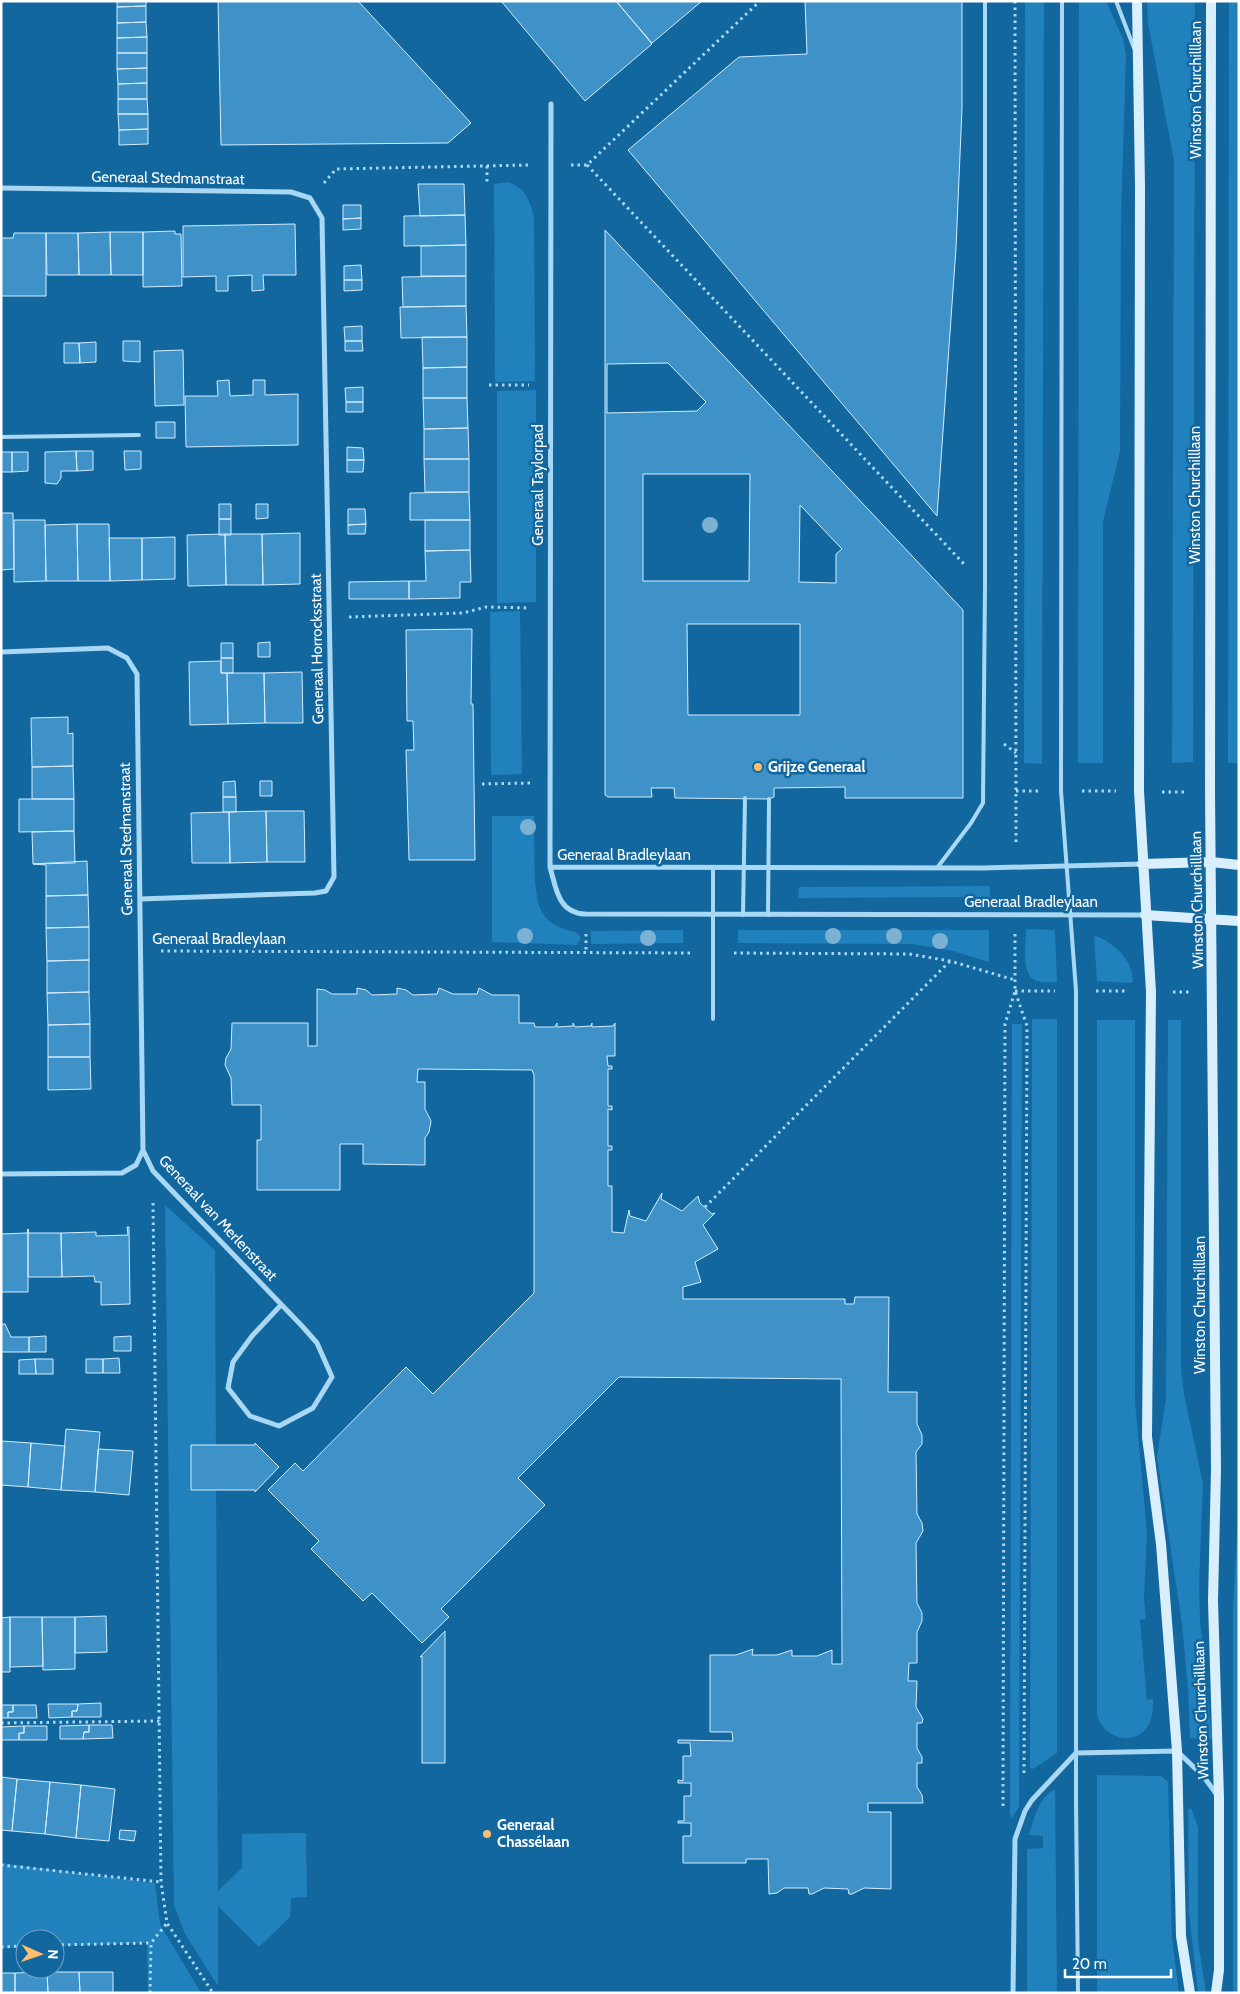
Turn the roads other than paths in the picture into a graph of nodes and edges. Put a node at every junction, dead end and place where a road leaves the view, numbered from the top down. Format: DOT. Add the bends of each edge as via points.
graph roads {
  1 [pos="985,1"];
  2 [pos="1062,1"];
  3 [pos="1116,1"];
  4 [pos="1137,1"];
  5 [pos="1211,1"];
  6 [pos="1138,59"];
  7 [pos="551,104"];
  8 [pos="1,188"];
  9 [pos="322,218"];
  10 [pos="139,435"];
  11 [pos="1,437"];
  12 [pos="1,652"];
  13 [pos="746,798"];
  14 [pos="769,799"];
  15 [pos="1211,862"];
  16 [pos="1142,864"];
  17 [pos="1239,865"];
  18 [pos="550,867"];
  19 [pos="1068,867"];
  20 [pos="713,868"];
  21 [pos="744,868"];
  22 [pos="768,868"];
  23 [pos="938,868"];
  24 [pos="140,899"];
  25 [pos="1072,914"];
  26 [pos="713,915"];
  27 [pos="743,915"];
  28 [pos="768,915"];
  29 [pos="1144,915"];
  30 [pos="1212,920"];
  31 [pos="1239,921"];
  32 [pos="713,1020"];
  33 [pos="143,1150"];
  34 [pos="1,1174"];
  35 [pos="281,1304"];
  36 [pos="1177,1751"];
  37 [pos="1076,1753"];
  38 [pos="1219,1798"];
  39 [pos="1013,1993"];
  40 [pos="1078,1993"];
  41 [pos="1190,1993"];
  42 [pos="1216,1993"];
  1 -- 23 [label="lane" via="983,803"];
  2 -- 19 [label="lane" via="1062,791"];
  3 -- 6 [label="lane"];
  4 -- 6 [label="main road, Winston Churchilllaan"];
  5 -- 15 [label="main road, Winston Churchilllaan"];
  6 -- 16 [label="main road, Winston Churchilllaan" via="1139,791"];
  7 -- 18 [label="street, Generaal Taylorpad"];
  8 -- 9 [label="street, Generaal Stedmanstraat" via="291,192 310,198"];
  9 -- 24 [label="street, Generaal Horrocksstraat" via="334,877 326,891"];
  10 -- 11 [label="lane"];
  12 -- 24 [label="street, Generaal Stedmanstraat" via="108,648 127,658 137,674"];
  13 -- 21 [label="lane"];
  14 -- 22 [label="lane"];
  15 -- 16 [label="main road"];
  15 -- 17 [label="main road"];
  15 -- 30 [label="main road, Winston Churchilllaan"];
  16 -- 19 [label="street, Generaal Bradleylaan"];
  16 -- 29 [label="main road, Winston Churchilllaan"];
  18 -- 20 [label="street, Generaal Bradleylaan"];
  18 -- 26 [label="street, Generaal Bradleylaan" via="558,898 565,908 579,914"];
  19 -- 23 [label="street, Generaal Bradleylaan"];
  19 -- 25 [label="lane"];
  20 -- 21 [label="street, Generaal Bradleylaan"];
  20 -- 26 [label="lane"];
  21 -- 22 [label="street, Generaal Bradleylaan"];
  21 -- 27 [label="lane"];
  22 -- 23 [label="street, Generaal Bradleylaan"];
  22 -- 28 [label="lane"];
  24 -- 33 [label="street, Generaal Stedmanstraat"];
  25 -- 28 [label="street, Generaal Bradleylaan"];
  25 -- 29 [label="street, Generaal Bradleylaan"];
  25 -- 37 [label="lane" via="1077,1034"];
  26 -- 27 [label="street, Generaal Bradleylaan"];
  26 -- 32 [label="lane"];
  27 -- 28 [label="street, Generaal Bradleylaan"];
  29 -- 30 [label="main road"];
  29 -- 36 [label="main road, Winston Churchilllaan" via="1151,992 1147,1437 1161,1544"];
  30 -- 31 [label="main road"];
  30 -- 38 [label="main road, Winston Churchilllaan" via="1216,1459 1213,1601"];
  33 -- 34 [label="street, Generaal van Merlenstraat" via="136,1165 122,1173"];
  33 -- 35 [label="street, Generaal van Merlenstraat" via="153,1171"];
  35 -- 35 [label="street, Generaal van Merlenstraat" via="317,1342 332,1377 313,1408 279,1426 250,1416 228,1388 233,1362"];
  36 -- 37 [label="street, Winston Churchilllaan"];
  36 -- 38 [label="street, Winston Churchilllaan" via="1204,1776"];
  36 -- 41 [label="main road, Winston Churchilllaan" via="1182,1936"];
  37 -- 39 [label="street" via="1032,1800 1015,1839"];
  37 -- 40 [label="lane"];
  38 -- 42 [label="main road, Winston Churchilllaan" via="1219,1970"];
}
